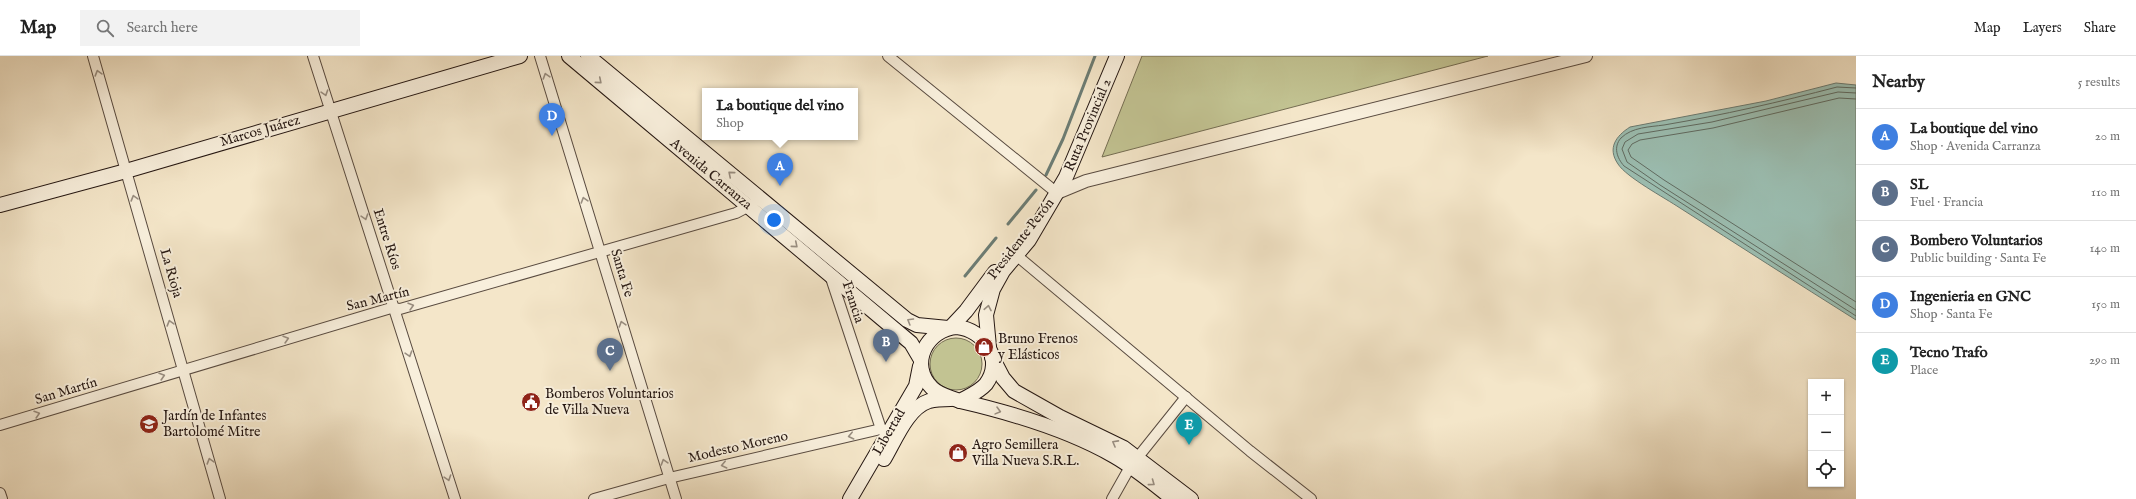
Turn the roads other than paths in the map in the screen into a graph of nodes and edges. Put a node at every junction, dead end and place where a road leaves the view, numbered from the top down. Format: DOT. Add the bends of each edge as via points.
graph roads {
  1 [pos="93,56"];
  2 [pos="312,56"];
  3 [pos="520,56"];
  4 [pos="540,56"];
  5 [pos="569,56"];
  6 [pos="588,56"];
  7 [pos="888,56"];
  8 [pos="1117,56"];
  9 [pos="1586,56"];
  10 [pos="331,111"];
  11 [pos="126,171"];
  12 [pos="1057,193"];
  13 [pos="755,203"];
  14 [pos="0,205"];
  15 [pos="600,251"];
  16 [pos="1016,255"];
  17 [pos="830,274"];
  18 [pos="395,309"];
  19 [pos="949,328"];
  20 [pos="991,352"];
  21 [pos="921,362"];
  22 [pos="184,369"];
  23 [pos="1186,397"];
  24 [pos="956,400"];
  25 [pos="0,426"];
  26 [pos="884,431"];
  27 [pos="1133,462"];
  28 [pos="669,478"];
  29 [pos="0,493"];
  30 [pos="2,499"];
  31 [pos="220,499"];
  32 [pos="455,499"];
  33 [pos="594,499"];
  34 [pos="676,499"];
  35 [pos="850,499"];
  36 [pos="860,499"];
  37 [pos="1112,499"];
  38 [pos="1173,499"];
  39 [pos="1191,499"];
  40 [pos="1311,499"];
  11 -- 1 [label="street, La Rioja, one-way"];
  2 -- 10 [label="street, Entre Ríos, one-way"];
  3 -- 10 [label="main road, Marcos Juárez"];
  15 -- 4 [label="street, Santa Fe, one-way"];
  5 -- 13 [label="main road, Avenida Carranza, one-way"];
  13 -- 6 [label="main road, Avenida Carranza, one-way"];
  7 -- 12 [label="street"];
  8 -- 12 [label="main road, Ruta Provincial 2" via="1074,162"];
  9 -- 12 [label="street" via="1094,179"];
  10 -- 11 [label="main road, Marcos Juárez"];
  10 -- 18 [label="street, Entre Ríos, one-way"];
  11 -- 14 [label="main road, Marcos Juárez"];
  22 -- 11 [label="street, La Rioja, one-way"];
  12 -- 16 [label="main road, Presidente Perón" via="1029,240"];
  12 -- 19 [label="main road, Presidente Perón" via="966,310"];
  13 -- 15 [label="street, San Martín" via="736,213"];
  13 -- 17 [label="main road, Avenida Carranza, one-way"];
  19 -- 13 [label="main road, Avenida Carranza, one-way" via="917,325 907,320"];
  18 -- 15 [label="street, San Martín, one-way"];
  28 -- 15 [label="street, Santa Fe, one-way"];
  20 -- 16 [label="main road, Presidente Perón, one-way" via="986,315 993,288"];
  16 -- 23 [label="street"];
  17 -- 21 [label="main road, Avenida Carranza" via="911,343"];
  17 -- 26 [label="street, Francia"];
  22 -- 18 [label="street, San Martín, one-way"];
  18 -- 32 [label="street, Entre Ríos, one-way"];
  19 -- 20 [label="main road" via="970,329 981,336"];
  19 -- 21 [label="main road" via="928,341"];
  20 -- 24 [label="main road" via="992,371 986,384 976,393"];
  27 -- 20 [label="main road, one-way" via="1107,439 1014,392 1003,378"];
  21 -- 24 [label="main road" via="930,387 941,395"];
  21 -- 26 [label="main road, Libertad" via="916,386"];
  25 -- 22 [label="street, San Martín, one-way"];
  31 -- 22 [label="street, La Rioja, one-way"];
  23 -- 27 [label="street"];
  23 -- 40 [label="street"];
  24 -- 27 [label="main road, one-way" via="1018,416"];
  24 -- 36 [label="main road, Libertad" via="929,401 918,407"];
  26 -- 28 [label="street, Modesto Moreno, one-way"];
  26 -- 35 [label="main road, Libertad"];
  27 -- 37 [label="street"];
  27 -- 38 [label="main road, one-way"];
  27 -- 39 [label="main road"];
  28 -- 33 [label="street, Modesto Moreno"];
  28 -- 34 [label="street, Santa Fe"];
  29 -- 30 [label="street"];
}
